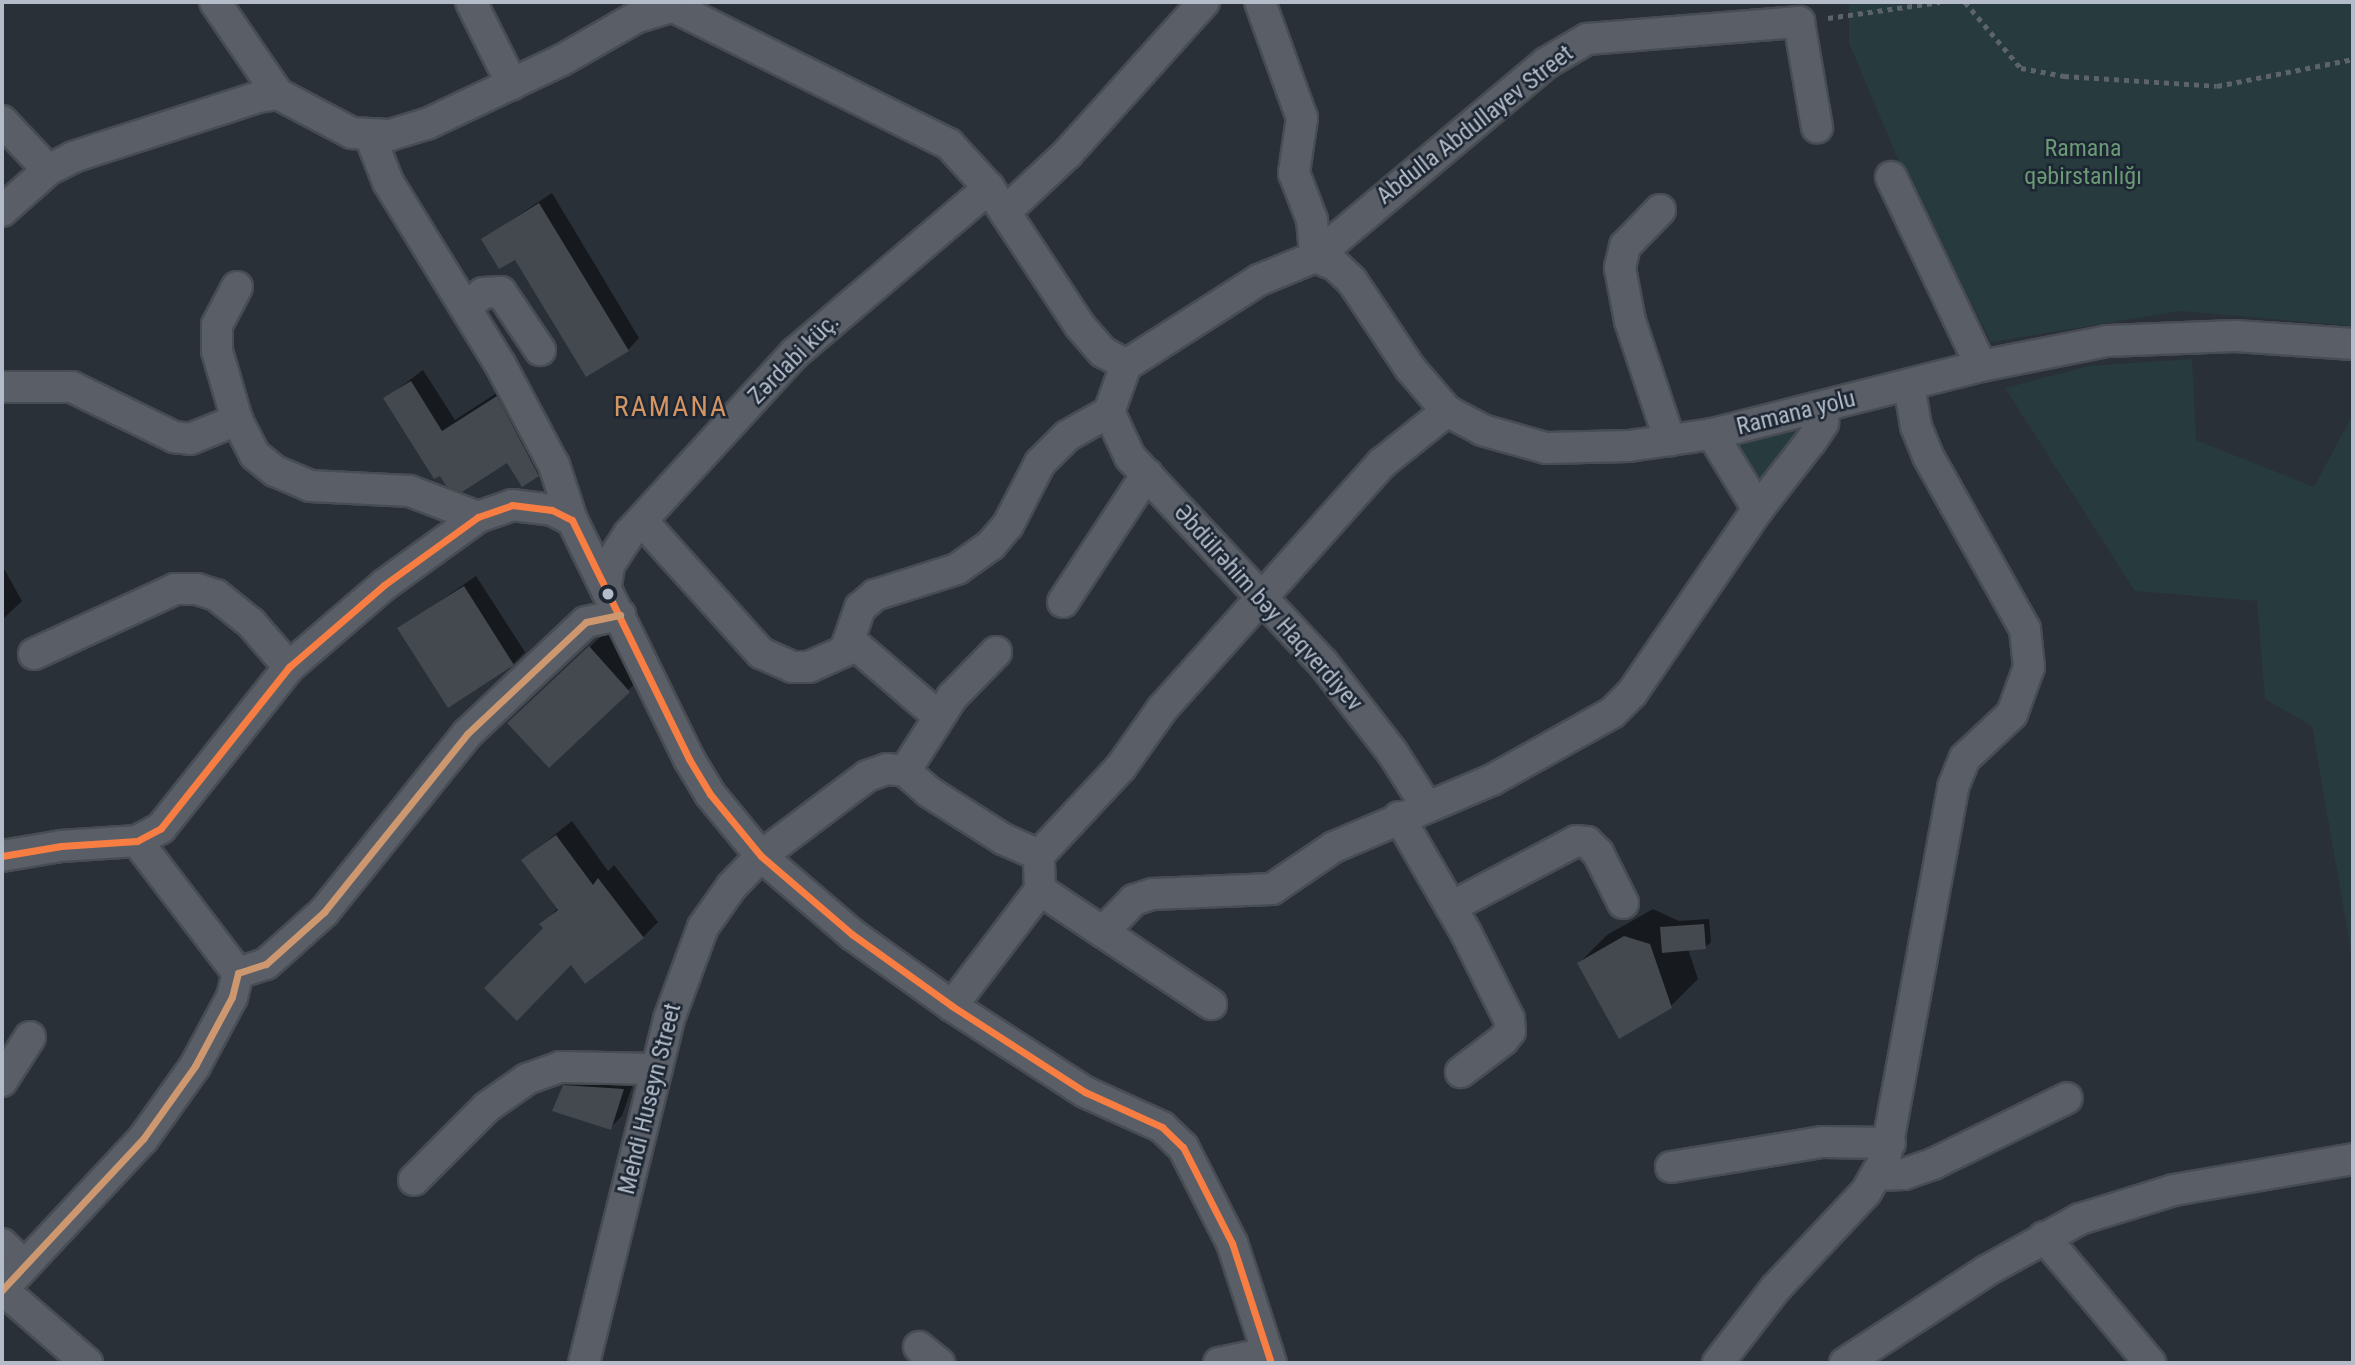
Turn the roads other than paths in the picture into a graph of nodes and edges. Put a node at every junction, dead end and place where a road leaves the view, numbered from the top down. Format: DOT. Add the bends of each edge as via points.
graph roads {
  1 [pos="215,2"];
  2 [pos="471,2"];
  3 [pos="1204,2"];
  4 [pos="1260,2"];
  5 [pos="682,6"];
  6 [pos="1797,12"];
  7 [pos="512,84"];
  8 [pos="278,94"];
  9 [pos="2,121"];
  10 [pos="1817,127"];
  11 [pos="370,136"];
  12 [pos="48,170"];
  13 [pos="1891,177"];
  14 [pos="997,200"];
  15 [pos="1660,210"];
  16 [pos="2,211"];
  17 [pos="1314,257"];
  18 [pos="237,287"];
  19 [pos="466,307"];
  20 [pos="2353,344"];
  21 [pos="540,350"];
  22 [pos="1126,365"];
  23 [pos="1981,366"];
  24 [pos="1909,385"];
  25 [pos="2,387"];
  26 [pos="1824,406"];
  27 [pos="1447,411"];
  28 [pos="1109,412"];
  29 [pos="237,420"];
  30 [pos="1712,434"];
  31 [pos="1670,440"];
  32 [pos="1147,474"];
  33 [pos="1758,509"];
  34 [pos="478,517"];
  35 [pos="572,520"];
  36 [pos="642,521"];
  37 [pos="606,585"];
  38 [pos="1263,599"];
  39 [pos="1063,602"];
  40 [pos="620,615"];
  41 [pos="852,642"];
  42 [pos="996,652"];
  43 [pos="34,654"];
  44 [pos="289,667"];
  45 [pos="938,716"];
  46 [pos="905,771"];
  47 [pos="1427,807"];
  48 [pos="1399,817"];
  49 [pos="137,841"];
  50 [pos="1039,855"];
  51 [pos="2,856"];
  52 [pos="761,856"];
  53 [pos="1040,890"];
  54 [pos="1622,903"];
  55 [pos="1451,907"];
  56 [pos="1103,932"];
  57 [pos="238,973"];
  58 [pos="1211,1004"];
  59 [pos="952,1006"];
  60 [pos="30,1037"];
  61 [pos="657,1069"];
  62 [pos="1461,1072"];
  63 [pos="2,1081"];
  64 [pos="2067,1098"];
  65 [pos="1890,1143"];
  66 [pos="2353,1159"];
  67 [pos="1671,1167"];
  68 [pos="1877,1175"];
  69 [pos="414,1180"];
  70 [pos="2043,1237"];
  71 [pos="2,1244"];
  72 [pos="24,1265"];
  73 [pos="2,1290"];
  74 [pos="1269,1358"];
  75 [pos="87,1363"];
  76 [pos="584,1363"];
  77 [pos="1219,1363"];
  78 [pos="1718,1363"];
  79 [pos="1845,1363"];
  80 [pos="2150,1363"];
  1 -- 8 [label="street"];
  2 -- 7 [label="street"];
  3 -- 14 [label="street, Zərdabi küç." via="1067,154"];
  4 -- 17 [label="street" via="1302,118 1294,173 1312,220"];
  5 -- 7 [label="street" via="635,18"];
  5 -- 14 [label="street" via="930,131 964,156"];
  6 -- 10 [label="street"];
  6 -- 17 [label="street, Abdulla Abdullayev Street" via="1587,39 1546,63"];
  7 -- 11 [label="street" via="427,124"];
  8 -- 11 [label="street" via="352,133"];
  8 -- 12 [label="street" via="92,150"];
  9 -- 12 [label="street"];
  11 -- 19 [label="street" via="388,182"];
  12 -- 16 [label="street"];
  13 -- 23 [label="street"];
  14 -- 22 [label="street" via="1080,326 1103,352"];
  14 -- 36 [label="street, Zərdabi küç." via="795,353"];
  15 -- 31 [label="street" via="1625,246 1620,268 1630,321"];
  17 -- 22 [label="street, Abdulla Abdullayev Street" via="1259,279"];
  17 -- 27 [label="street, Ramana yolu" via="1335,265 1352,281 1410,368"];
  18 -- 29 [label="street" via="217,325 217,351"];
  19 -- 21 [label="street" via="484,293 500,292"];
  19 -- 35 [label="street" via="554,465"];
  20 -- 23 [label="street, Ramana yolu" via="2181,336 2084,344"];
  22 -- 28 [label="street"];
  23 -- 24 [label="street, Ramana yolu"];
  24 -- 26 [label="street, Ramana yolu"];
  24 -- 65 [label="street" via="1916,426 1928,456 2025,629 2029,667 2012,715 1965,758 1953,787"];
  25 -- 29 [label="street" via="72,387 174,437 190,439"];
  26 -- 30 [label="street, Ramana yolu"];
  26 -- 33 [label="street" via="1823,423"];
  27 -- 31 [label="street, Ramana yolu" via="1482,430 1546,448"];
  27 -- 38 [label="street" via="1382,463"];
  28 -- 32 [label="street, Əbdülrəhim bəy Haqverdiyev" via="1117,438"];
  28 -- 41 [label="street" via="1067,436 1040,463 1008,525 991,545 957,569 875,595 853,622"];
  29 -- 34 [label="street" via="255,455 275,471 310,486 410,491"];
  30 -- 31 [label="street, Ramana yolu"];
  30 -- 33 [label="street"];
  32 -- 38 [label="street, Əbdülrəhim bəy Haqverdiyev"];
  32 -- 39 [label="street"];
  33 -- 47 [label="street" via="1632,692 1612,713 1492,780"];
  34 -- 35 [label="street" via="512,505 535,505"];
  34 -- 44 [label="street" via="384,585"];
  35 -- 37 [label="street"];
  36 -- 37 [label="street, Zərdabi küç." via="617,549"];
  36 -- 41 [label="street" via="761,653 774,661 809,667 845,651"];
  37 -- 40 [label="street"];
  38 -- 47 [label="street, Əbdülrəhim bəy Haqverdiyev" via="1347,693"];
  38 -- 50 [label="street" via="1162,709 1094,799"];
  40 -- 52 [label="street" via="689,759 710,794"];
  40 -- 57 [label="street" via="586,622 467,734 324,912 266,964"];
  41 -- 45 [label="street"];
  42 -- 45 [label="street"];
  43 -- 44 [label="street" via="174,589 197,589 216,595 251,623"];
  44 -- 49 [label="street" via="196,789 161,828"];
  45 -- 46 [label="street"];
  46 -- 50 [label="street" via="992,832"];
  46 -- 52 [label="street, Mehdi Huseyn Street" via="887,769 867,776"];
  47 -- 48 [label="street"];
  48 -- 55 [label="street"];
  48 -- 56 [label="street" via="1334,847 1272,889 1153,894 1134,900"];
  49 -- 51 [label="street"];
  49 -- 57 [label="street"];
  50 -- 53 [label="street"];
  52 -- 59 [label="street" via="853,935"];
  52 -- 61 [label="street, Mehdi Huseyn Street" via="716,905 692,947"];
  53 -- 56 [label="street"];
  53 -- 59 [label="street"];
  54 -- 55 [label="street" via="1598,853 1587,842 1576,841"];
  55 -- 62 [label="street" via="1510,1031"];
  56 -- 58 [label="street"];
  57 -- 72 [label="street" via="232,997 195,1066 143,1139"];
  59 -- 74 [label="street" via="1076,1087 1172,1135 1197,1169 1223,1222"];
  60 -- 63 [label="street"];
  61 -- 69 [label="street" via="560,1067 527,1079 487,1107"];
  61 -- 76 [label="street, Mehdi Huseyn Street"];
  64 -- 68 [label="street" via="1933,1164 1904,1174"];
  65 -- 67 [label="street" via="1822,1142"];
  65 -- 68 [label="street"];
  66 -- 70 [label="street" via="2174,1190 2081,1219"];
  68 -- 78 [label="street" via="1776,1289"];
  70 -- 79 [label="street"];
  70 -- 80 [label="street"];
  71 -- 72 [label="street"];
  72 -- 73 [label="street"];
  73 -- 75 [label="street"];
  74 -- 77 [label="street"];
}
